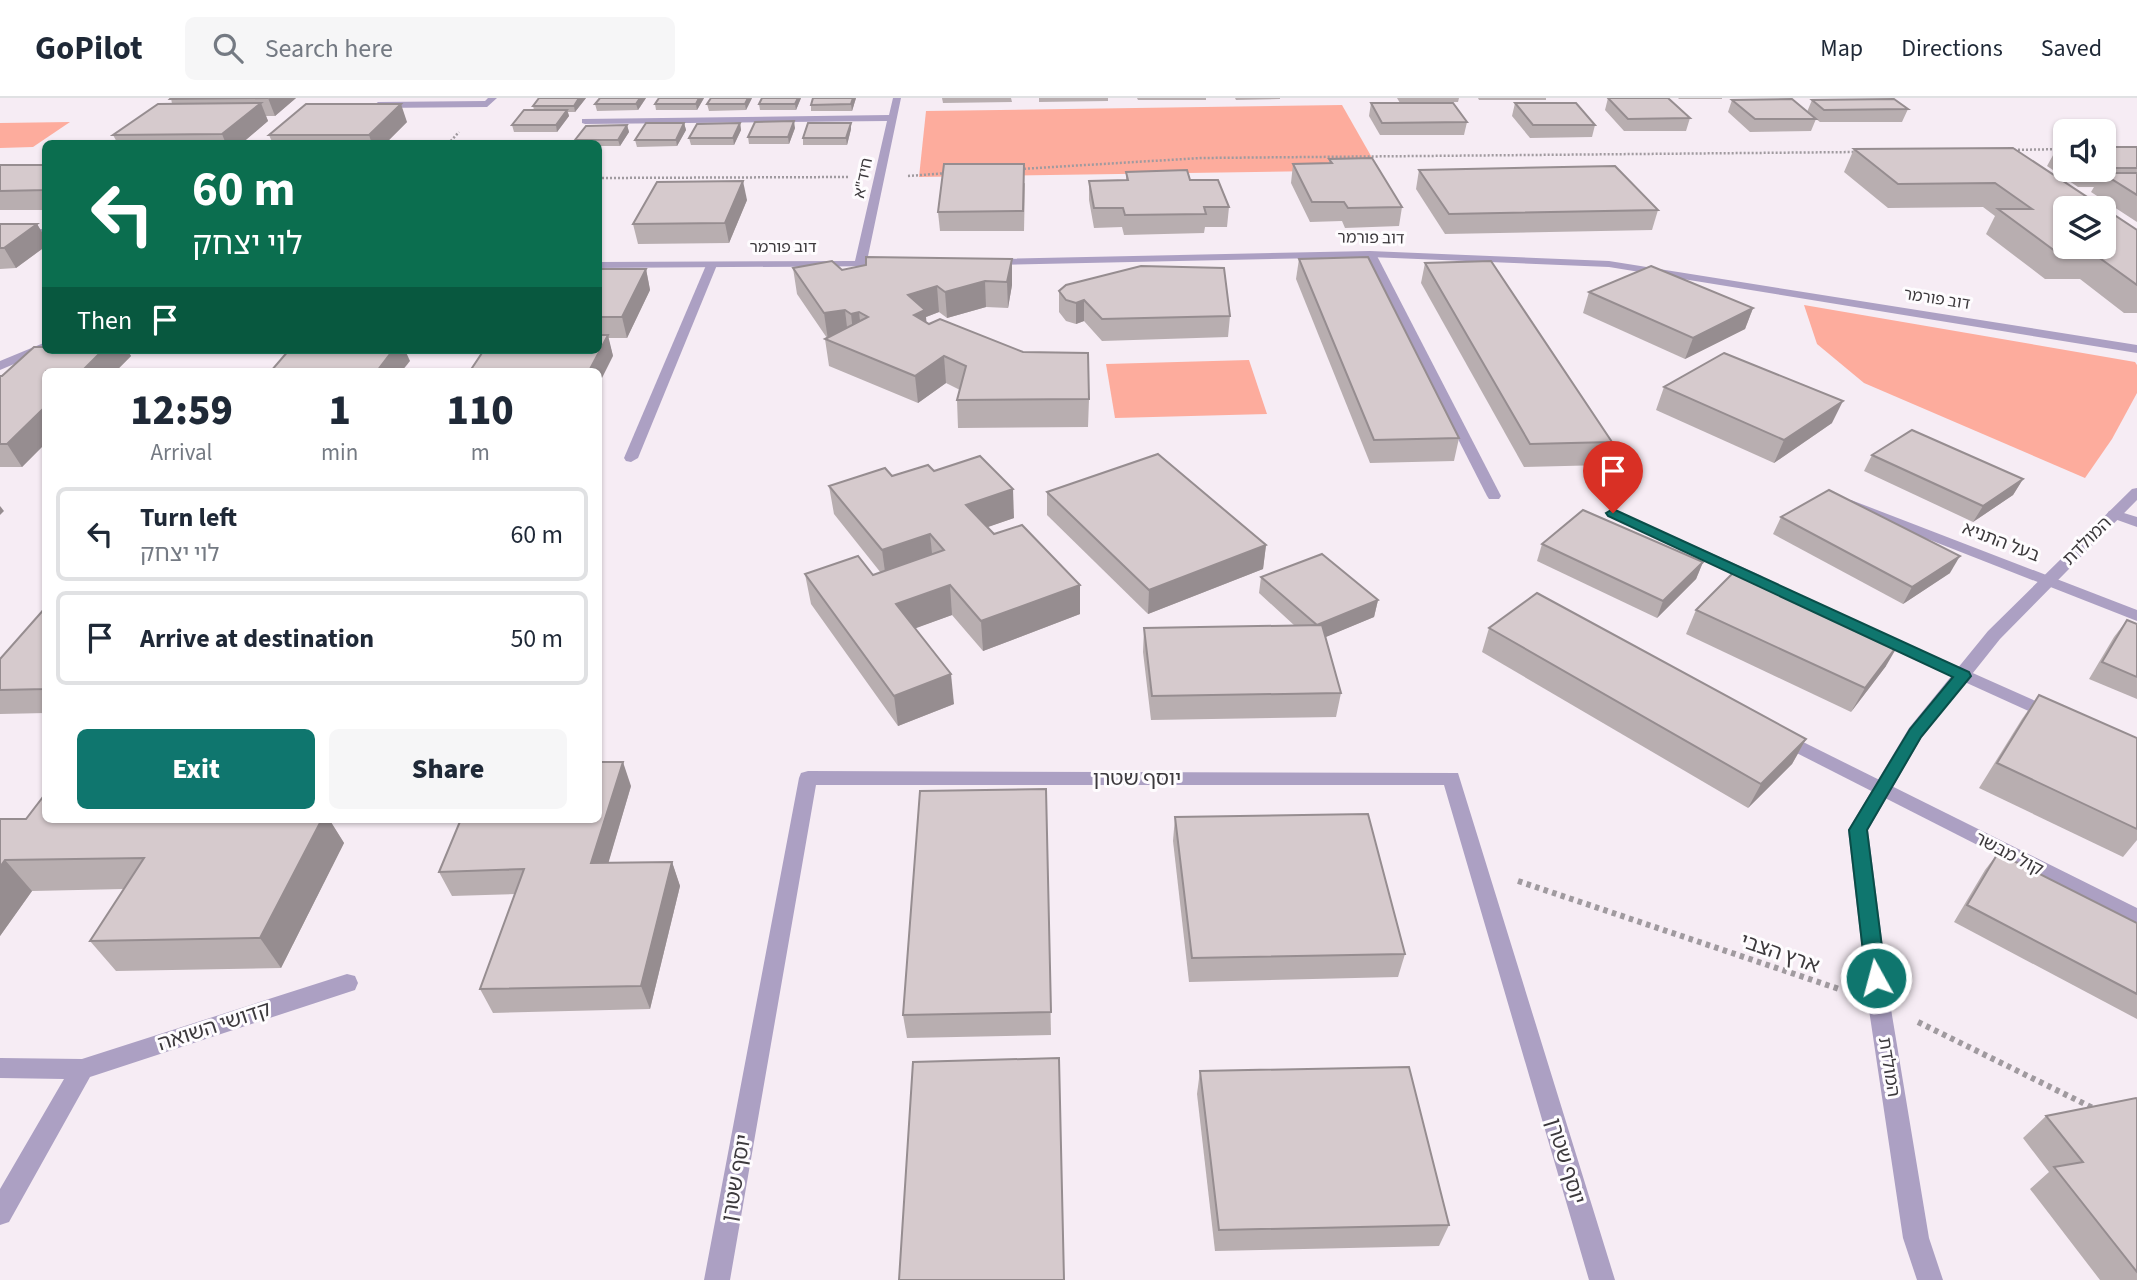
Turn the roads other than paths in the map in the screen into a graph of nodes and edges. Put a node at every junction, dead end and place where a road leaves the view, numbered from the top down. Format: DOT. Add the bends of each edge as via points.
graph roads {
  1 [pos="493,98"];
  2 [pos="897,98"];
  3 [pos="368,105"];
  4 [pos="893,118"];
  5 [pos="585,121"];
  6 [pos="42,232"];
  7 [pos="0,233"];
  8 [pos="1370,254"];
  9 [pos="971,262"];
  10 [pos="902,264"];
  11 [pos="602,265"];
  12 [pos="711,265"];
  13 [pos="860,265"];
  14 [pos="42,348"];
  15 [pos="2137,349"];
  16 [pos="0,366"];
  17 [pos="631,458"];
  18 [pos="2137,492"];
  19 [pos="1493,496"];
  20 [pos="1851,504"];
  21 [pos="1613,513"];
  22 [pos="2114,514"];
  23 [pos="2137,522"];
  24 [pos="2047,581"];
  25 [pos="1776,589"];
  26 [pos="2137,616"];
  27 [pos="1863,629"];
  28 [pos="1964,676"];
  29 [pos="2063,719"];
  30 [pos="1761,726"];
  31 [pos="1881,790"];
  32 [pos="2137,918"];
  33 [pos="346,983"];
  34 [pos="0,1068"];
  35 [pos="82,1069"];
  36 [pos="0,1213"];
  37 [pos="717,1280"];
  38 [pos="1602,1280"];
  39 [pos="1930,1280"];
  1 -- 3 [label="street" via="487,104"];
  2 -- 4 [label="street, חיד\"א"];
  4 -- 5 [label="street"];
  4 -- 13 [label="street, חיד\"א"];
  6 -- 7 [label="street"];
  8 -- 9 [label="street, דוב פורמר"];
  8 -- 15 [label="street, דוב פורמר" via="1609,264"];
  8 -- 19 [label="street"];
  10 -- 13 [label="street, דוב פורמר"];
  11 -- 12 [label="street, דוב פורמר"];
  12 -- 13 [label="street, דוב פורמר"];
  12 -- 17 [label="street"];
  14 -- 16 [label="street"];
  18 -- 22 [label="street, המולדת"];
  20 -- 24 [label="street, בעל התניא"];
  21 -- 25 [label="street"];
  22 -- 23 [label="street"];
  22 -- 24 [label="street, המולדת"];
  24 -- 26 [label="street, בעל התניא"];
  24 -- 28 [label="street, המולדת" via="1994,635"];
  27 -- 28 [label="street"];
  28 -- 29 [label="street"];
  28 -- 31 [label="street, המולדת" via="1915,733"];
  30 -- 31 [label="street, קול מבשר"];
  31 -- 32 [label="street, קול מבשר"];
  31 -- 39 [label="street, המולדת" via="1858,830 1879,1003 1916,1238"];
  33 -- 35 [label="street, קדושי השואה"];
  34 -- 35 [label="street, קדושי השואה"];
  35 -- 36 [label="street"];
  37 -- 38 [label="street, יוסף שטרן" via="808,778 1451,778"];
}
